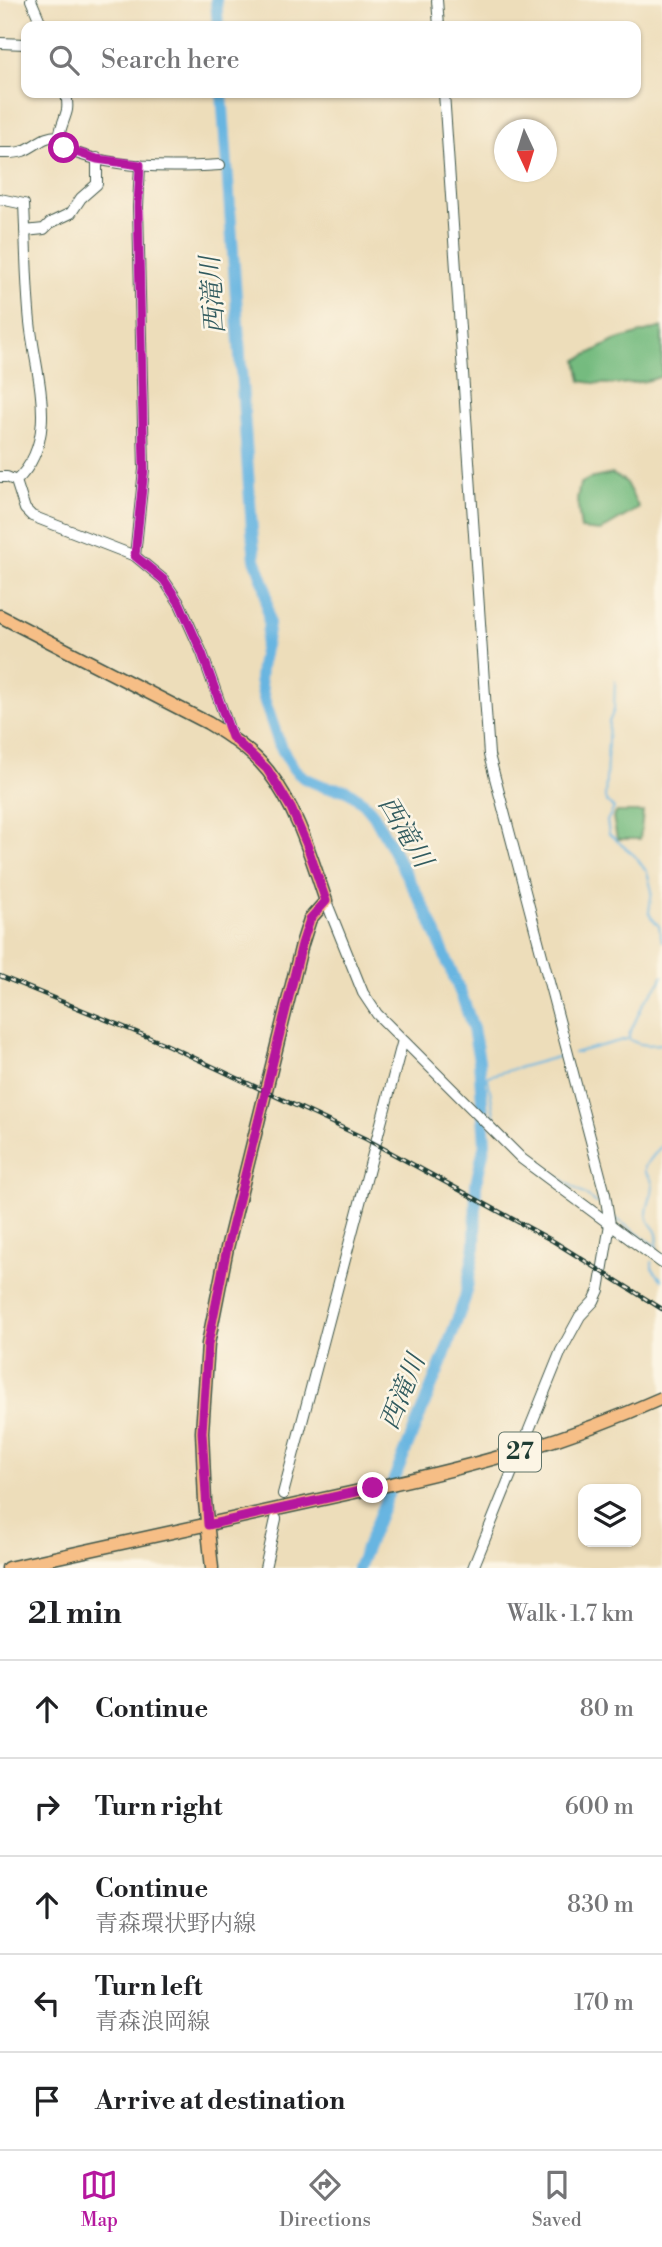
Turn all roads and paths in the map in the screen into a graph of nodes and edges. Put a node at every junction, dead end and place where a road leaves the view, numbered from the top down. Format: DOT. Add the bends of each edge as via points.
graph roads {
  1 [pos="31,0"];
  2 [pos="438,0"];
  3 [pos="41,21"];
  4 [pos="439,21"];
  5 [pos="0,43"];
  6 [pos="21,44"];
  7 [pos="66,98"];
  8 [pos="444,98"];
  9 [pos="59,136"];
  10 [pos="0,153"];
  11 [pos="97,159"];
  12 [pos="140,165"];
  13 [pos="220,165"];
  14 [pos="0,199"];
  15 [pos="25,231"];
  16 [pos="0,477"];
  17 [pos="16,481"];
  18 [pos="135,556"];
  19 [pos="0,616"];
  20 [pos="232,737"];
  21 [pos="326,901"];
  22 [pos="402,1040"];
  23 [pos="610,1224"];
  24 [pos="662,1263"];
  25 [pos="662,1398"];
  26 [pos="283,1493"];
  27 [pos="276,1519"];
  28 [pos="208,1525"];
  29 [pos="8,1568"];
  30 [pos="212,1568"];
  31 [pos="265,1568"];
  32 [pos="473,1568"];
  1 -- 3 [label="street"];
  2 -- 4 [label="street"];
  5 -- 6 [label="street"];
  7 -- 9 [label="street"];
  8 -- 23 [label="street" via="489,755"];
  9 -- 10 [label="street" via="16,153"];
  9 -- 11 [label="street" via="64,148"];
  11 -- 12 [label="street"];
  11 -- 15 [label="street" via="97,184 71,213 44,229"];
  12 -- 13 [label="street"];
  12 -- 18 [label="street" via="144,457"];
  14 -- 15 [label="street" via="24,204"];
  15 -- 17 [label="street" via="30,323 43,418 34,456"];
  16 -- 17 [label="street"];
  17 -- 18 [label="street" via="32,516"];
  18 -- 20 [label="street" via="164,580 180,604"];
  19 -- 20 [label="main road"];
  20 -- 21 [label="main road" via="267,769 284,796"];
  21 -- 22 [label="street" via="363,993"];
  21 -- 28 [label="main road" via="310,919 302,944 219,1282 208,1344 202,1432"];
  22 -- 23 [label="street" via="522,1159"];
  22 -- 26 [label="street"];
  23 -- 24 [label="street"];
  23 -- 32 [label="street" via="594,1301 561,1351"];
  25 -- 28 [label="main road, 27, bridge" via="486,1462"];
  27 -- 31 [label="street"];
  28 -- 29 [label="main road, 27"];
  28 -- 30 [label="main road"];
}
